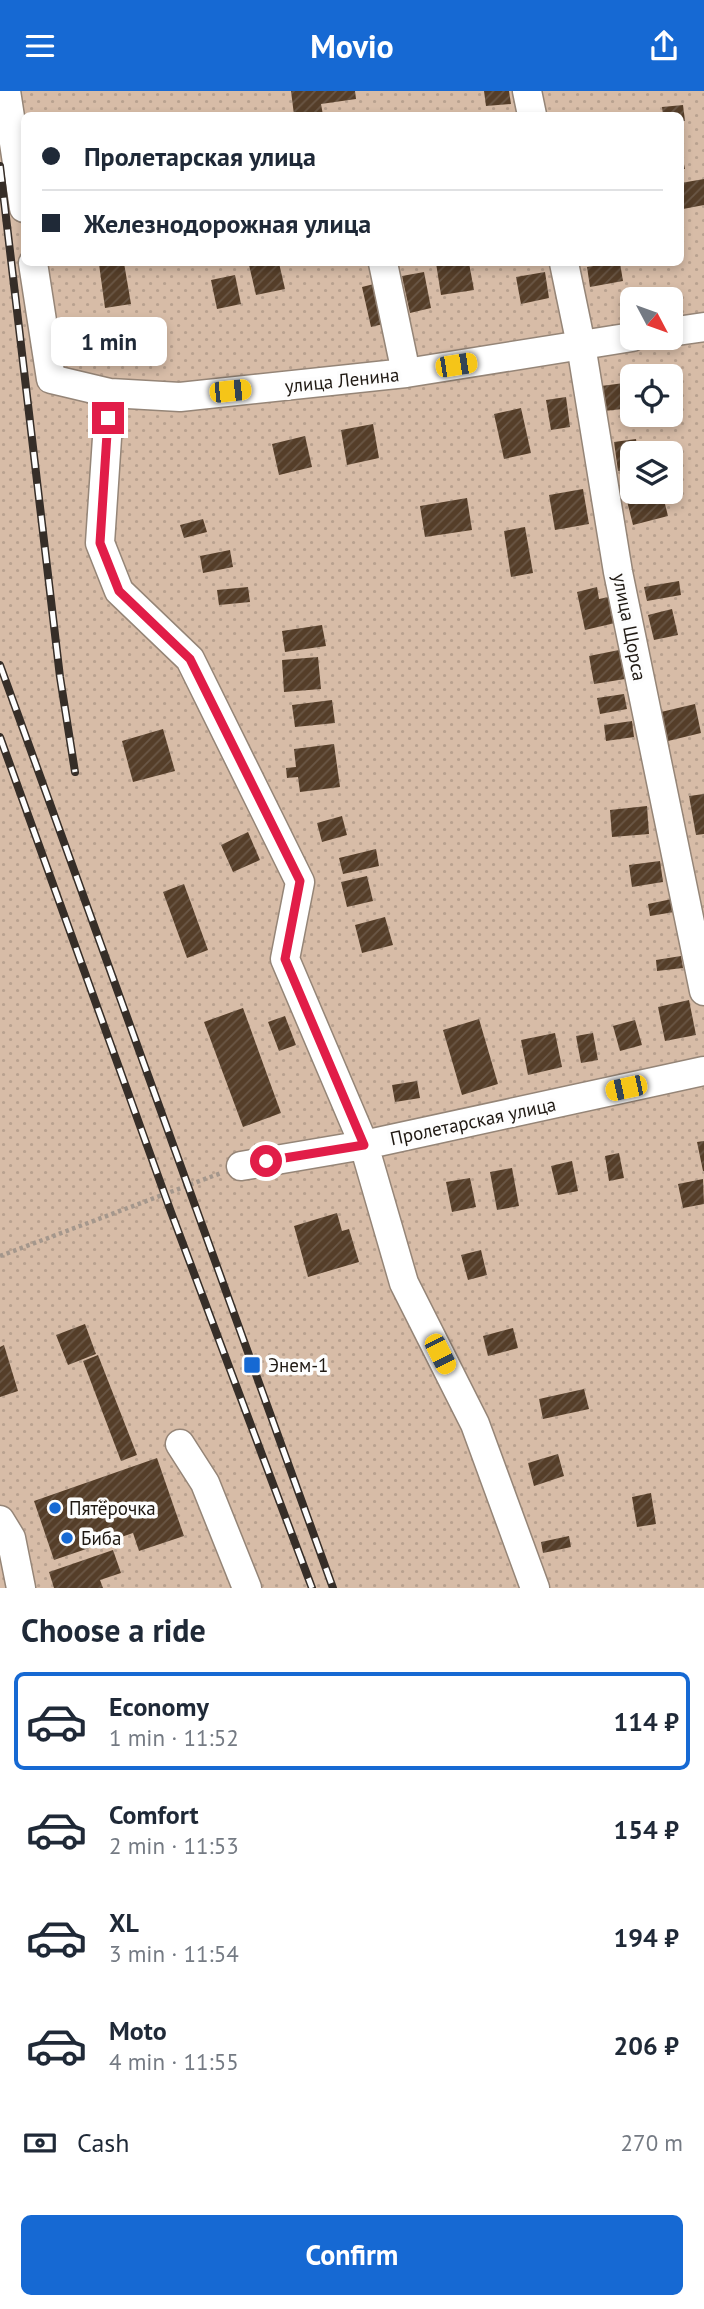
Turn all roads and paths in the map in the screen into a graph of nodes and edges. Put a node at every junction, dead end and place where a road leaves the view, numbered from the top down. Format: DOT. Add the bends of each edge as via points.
graph roads {
  1 [pos="6,91"];
  2 [pos="527,91"];
  3 [pos="531,112"];
  4 [pos="21,188"];
  5 [pos="33,266"];
  6 [pos="384,266"];
  7 [pos="565,266"];
  8 [pos="704,327"];
  9 [pos="683,330"];
  10 [pos="620,339"];
  11 [pos="581,345"];
  12 [pos="406,373"];
  13 [pos="110,393"];
  14 [pos="704,991"];
  15 [pos="704,1071"];
  16 [pos="364,1145"];
  17 [pos="242,1165"];
  18 [pos="0,1256"];
  19 [pos="180,1444"];
  20 [pos="0,1520"];
  21 [pos="21,1588"];
  22 [pos="247,1588"];
  23 [pos="535,1588"];
  1 -- 4 [label="street"];
  2 -- 3 [label="street"];
  5 -- 13 [label="street, улица Ленина" via="51,379"];
  6 -- 12 [label="street"];
  7 -- 11 [label="street, улица Щорса"];
  8 -- 9 [label="street"];
  10 -- 11 [label="street, улица Ленина"];
  11 -- 12 [label="street, улица Ленина"];
  11 -- 14 [label="street, улица Щорса" via="618,572"];
  12 -- 13 [label="street, улица Ленина" via="180,397"];
  13 -- 16 [label="street" via="100,543 119,591 190,659 300,881 285,959"];
  15 -- 16 [label="street, Пролетарская улица"];
  16 -- 17 [label="street, Пролетарская улица"];
  16 -- 23 [label="street" via="404,1283 475,1424"];
  17 -- 18 [label="path"];
  19 -- 22 [label="street" via="205,1483"];
  20 -- 21 [label="street" via="11,1538"];
}
